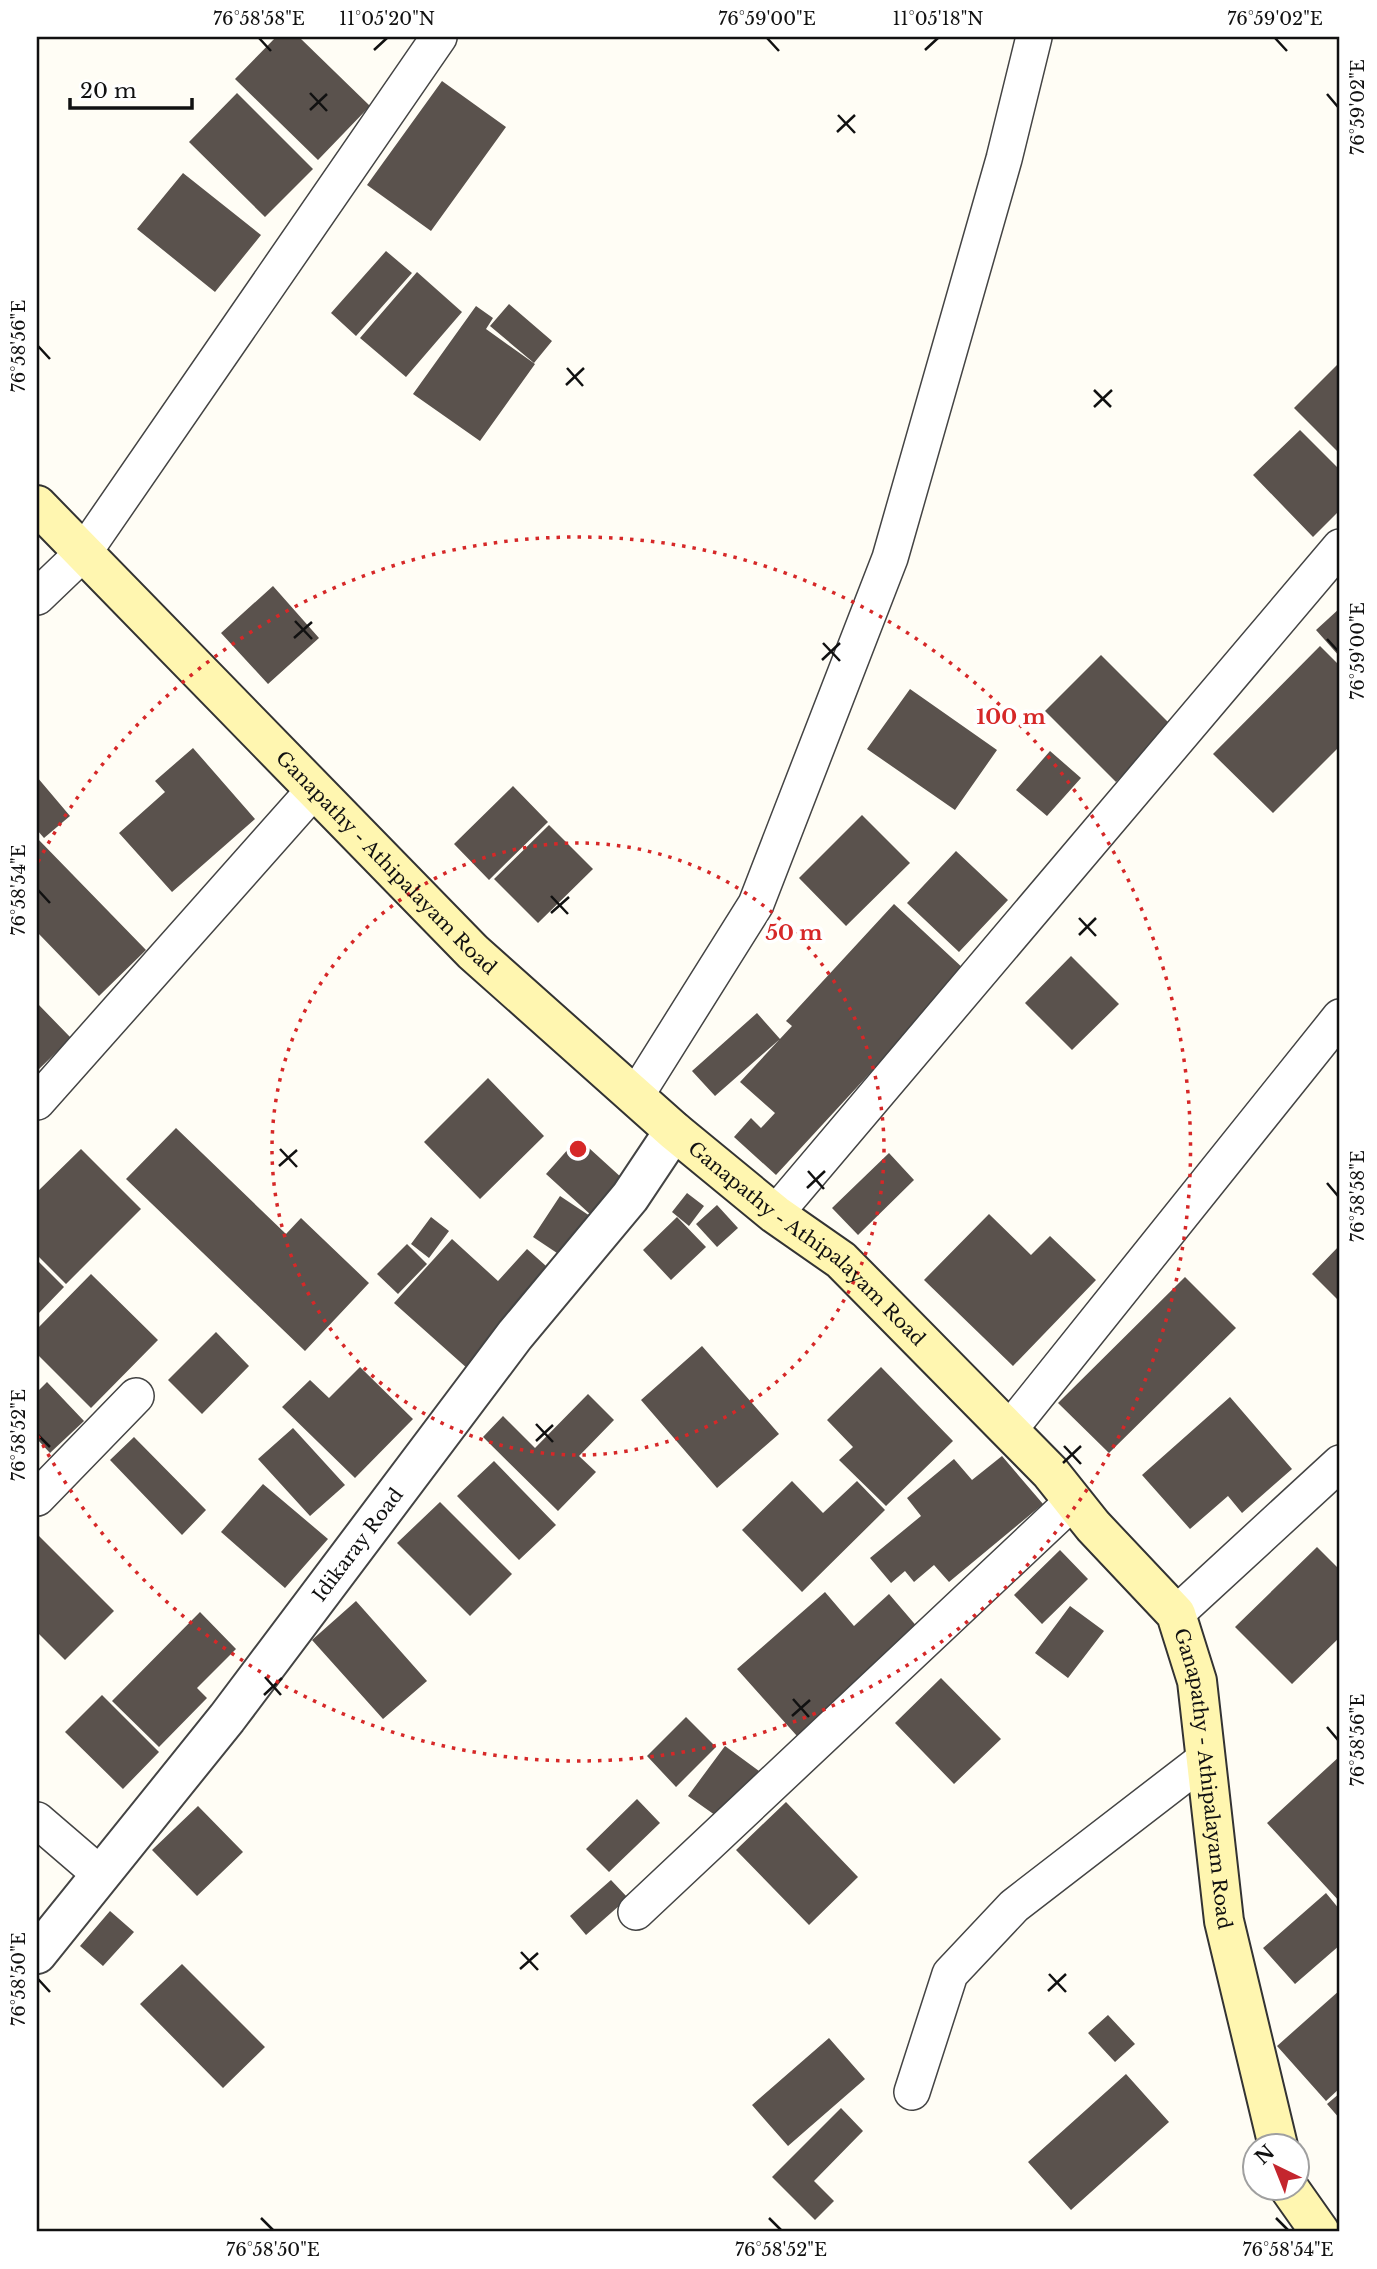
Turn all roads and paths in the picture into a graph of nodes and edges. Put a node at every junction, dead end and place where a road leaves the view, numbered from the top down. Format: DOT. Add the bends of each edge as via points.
graph roads {
  1 [pos="439,37"];
  2 [pos="1034,37"];
  3 [pos="37,505"];
  4 [pos="1340,547"];
  5 [pos="83,552"];
  6 [pos="37,597"];
  7 [pos="314,790"];
  8 [pos="1340,1017"];
  9 [pos="635,1097"];
  10 [pos="37,1102"];
  11 [pos="674,1131"];
  12 [pos="775,1214"];
  13 [pos="136,1396"];
  14 [pos="1009,1430"];
  15 [pos="1340,1464"];
  16 [pos="37,1498"];
  17 [pos="1073,1501"];
  18 [pos="1176,1614"];
  19 [pos="1206,1758"];
  20 [pos="37,1820"];
  21 [pos="101,1875"];
  22 [pos="636,1912"];
  23 [pos="37,1954"];
  24 [pos="912,2092"];
  25 [pos="1274,2132"];
  26 [pos="1298,2202"];
  27 [pos="1320,2232"];
  1 -- 5 [label="street"];
  2 -- 9 [label="street" via="890,558 756,904"];
  3 -- 5 [label="main road, Ganapathy - Athipalayam Road"];
  4 -- 12 [label="street"];
  5 -- 6 [label="street"];
  5 -- 7 [label="main road, Ganapathy - Athipalayam Road"];
  7 -- 9 [label="main road, Ganapathy - Athipalayam Road" via="473,952"];
  7 -- 10 [label="street"];
  8 -- 14 [label="street"];
  9 -- 11 [label="main road, Ganapathy - Athipalayam Road"];
  11 -- 12 [label="main road, Ganapathy - Athipalayam Road"];
  11 -- 21 [label="street, Idikaray Road" via="630,1197 515,1335 228,1718"];
  12 -- 14 [label="main road, Ganapathy - Athipalayam Road" via="841,1259"];
  13 -- 16 [label="street"];
  14 -- 17 [label="main road, Ganapathy - Athipalayam Road"];
  15 -- 18 [label="street"];
  17 -- 18 [label="main road, Ganapathy - Athipalayam Road"];
  17 -- 22 [label="street"];
  18 -- 19 [label="main road, Ganapathy - Athipalayam Road" via="1197,1681"];
  19 -- 24 [label="street" via="1014,1906 950,1975"];
  19 -- 25 [label="main road, Ganapathy - Athipalayam Road" via="1224,1921"];
  20 -- 21 [label="street"];
  21 -- 23 [label="street, Idikaray Road"];
  26 -- 27 [label="main road"];
}
